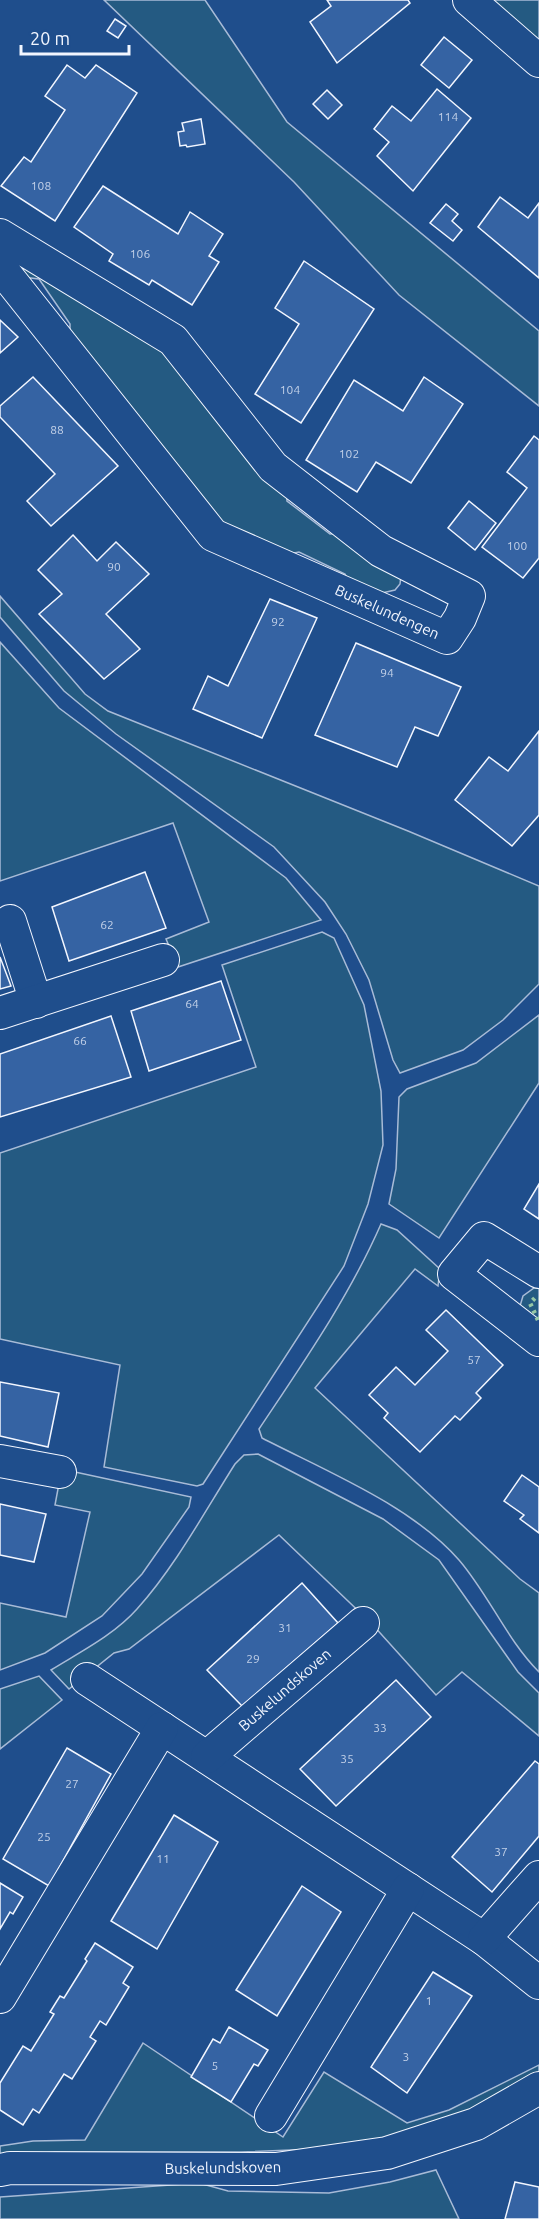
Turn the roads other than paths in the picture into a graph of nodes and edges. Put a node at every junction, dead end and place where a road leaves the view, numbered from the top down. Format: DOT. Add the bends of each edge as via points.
graph roads {
  1 [pos="469,0"];
  2 [pos="539,61"];
  3 [pos="0,235"];
  4 [pos="0,267"];
  5 [pos="10,921"];
  6 [pos="163,960"];
  7 [pos="36,1002"];
  8 [pos="0,1013"];
  9 [pos="539,1272"];
  10 [pos="539,1340"];
  11 [pos="0,1461"];
  12 [pos="60,1472"];
  13 [pos="363,1623"];
  14 [pos="87,1679"];
  15 [pos="162,1728"];
  16 [pos="207,1757"];
  17 [pos="539,1877"];
  18 [pos="408,1889"];
  19 [pos="484,1939"];
  20 [pos="539,1983"];
  21 [pos="0,1997"];
  22 [pos="539,2088"];
  23 [pos="271,2116"];
  24 [pos="0,2170"];
  1 -- 2 [label="street"];
  3 -- 4 [label="street, Buskelundengen" via="172,340 273,467 381,551 469,596 447,638 213,535"];
  5 -- 7 [label="street"];
  6 -- 7 [label="street"];
  7 -- 8 [label="street"];
  9 -- 10 [label="street" via="484,1238 454,1274"];
  11 -- 12 [label="street"];
  13 -- 16 [label="street, Buskelundskoven"];
  14 -- 15 [label="street"];
  15 -- 16 [label="street"];
  15 -- 21 [label="street"];
  16 -- 18 [label="street"];
  17 -- 19 [label="street"];
  18 -- 19 [label="street"];
  18 -- 23 [label="street"];
  19 -- 20 [label="street"];
  22 -- 24 [label="street, Buskelundskoven" via="476,2124 387,2153 276,2169"];
}
